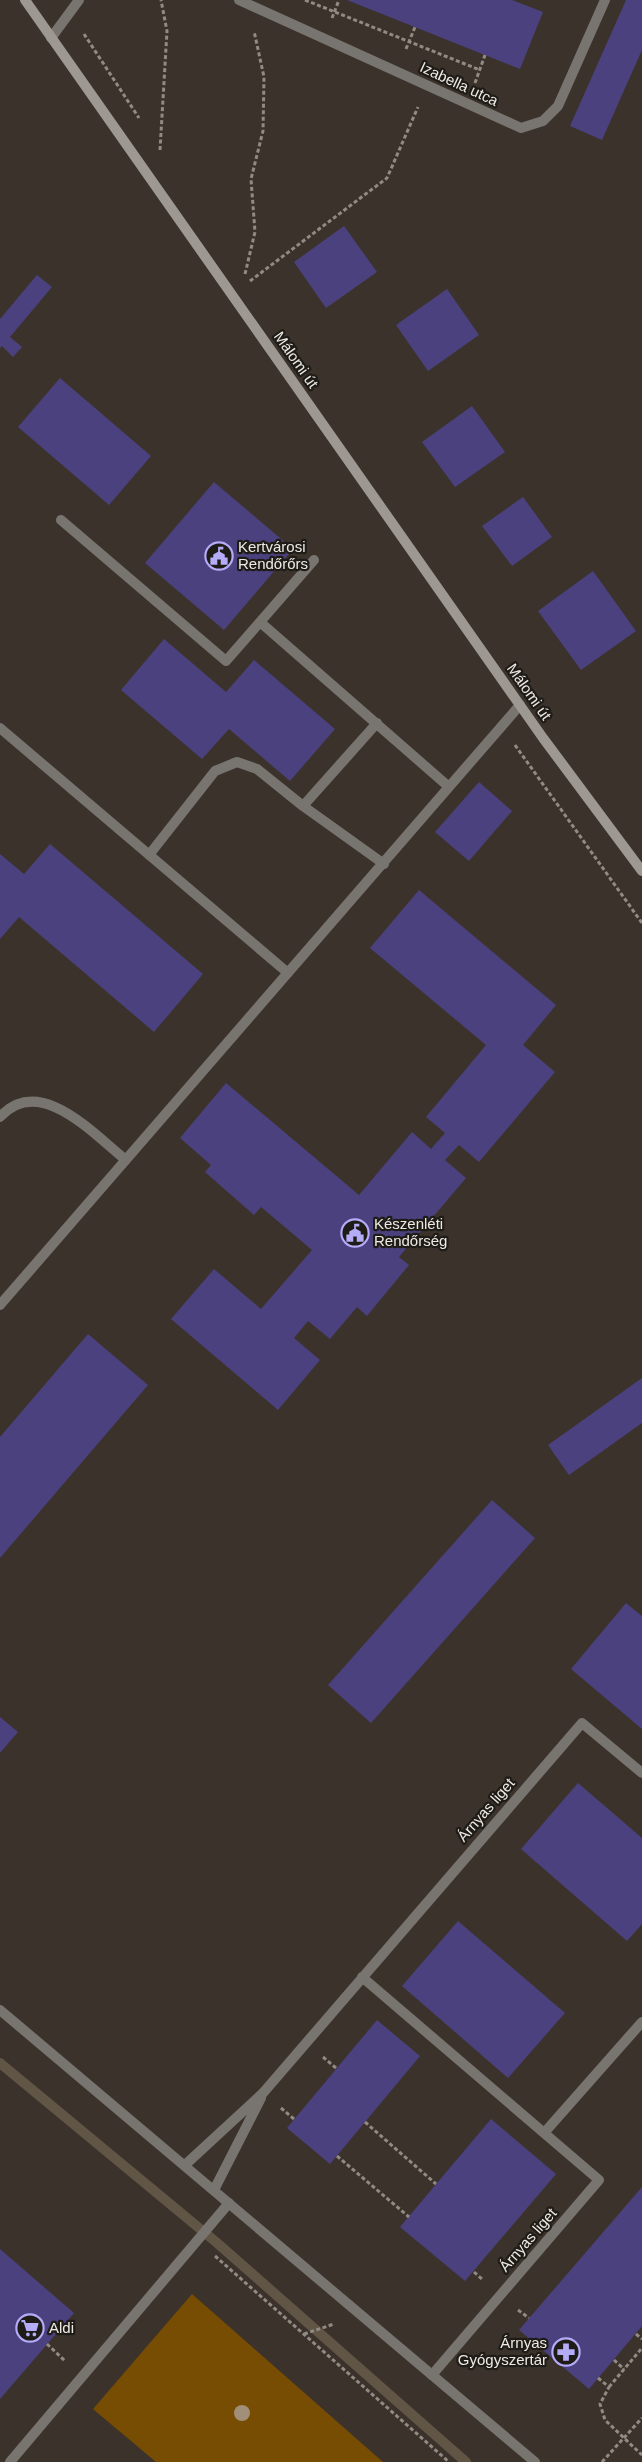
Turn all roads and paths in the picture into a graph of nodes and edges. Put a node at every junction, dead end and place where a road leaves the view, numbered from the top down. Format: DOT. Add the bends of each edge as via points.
graph roads {
  1 [pos="25,0"];
  2 [pos="79,0"];
  3 [pos="161,0"];
  4 [pos="239,0"];
  5 [pos="306,0"];
  6 [pos="339,0"];
  7 [pos="605,0"];
  8 [pos="335,12"];
  9 [pos="51,38"];
  10 [pos="485,55"];
  11 [pos="427,86"];
  12 [pos="160,150"];
  13 [pos="244,277"];
  14 [pos="248,282"];
  15 [pos="61,520"];
  16 [pos="314,560"];
  17 [pos="260,622"];
  18 [pos="520,705"];
  19 [pos="377,723"];
  20 [pos="502,726"];
  21 [pos="0,728"];
  22 [pos="449,787"];
  23 [pos="303,806"];
  24 [pos="149,855"];
  25 [pos="384,864"];
  26 [pos="642,871"];
  27 [pos="642,923"];
  28 [pos="288,973"];
  29 [pos="0,1116"];
  30 [pos="126,1160"];
  31 [pos="0,1305"];
  32 [pos="642,1773"];
  33 [pos="362,1977"];
  34 [pos="0,2010"];
  35 [pos="642,2022"];
  36 [pos="263,2093"];
  37 [pos="365,2122"];
  38 [pos="544,2133"];
  39 [pos="337,2156"];
  40 [pos="185,2165"];
  41 [pos="436,2184"];
  42 [pos="214,2190"];
  43 [pos="229,2203"];
  44 [pos="409,2216"];
  45 [pos="197,2241"];
  46 [pos="636,2334"];
  47 [pos="642,2339"];
  48 [pos="642,2348"];
  49 [pos="614,2360"];
  50 [pos="624,2369"];
  51 [pos="432,2375"];
  52 [pos="598,2378"];
  53 [pos="609,2387"];
  54 [pos="642,2418"];
  55 [pos="624,2438"];
  56 [pos="642,2456"];
  57 [pos="10,2462"];
  58 [pos="449,2462"];
  59 [pos="535,2462"];
  60 [pos="602,2462"];
  1 -- 9 [label="street, Málomi út"];
  2 -- 9 [label="street"];
  3 -- 12 [label="path" via="167,31"];
  4 -- 11 [label="street, Izabella utca"];
  4 -- 13 [label="path" via="252,24 264,77 264,131 251,179 255,232"];
  5 -- 8 [label="path"];
  6 -- 8 [label="path"];
  7 -- 11 [label="street, Izabella utca" via="558,106 543,121 521,128"];
  8 -- 10 [label="path" via="480,70"];
  9 -- 18 [label="street, Málomi út"];
  11 -- 14 [label="path" via="387,178"];
  15 -- 17 [label="street" via="226,661"];
  16 -- 17 [label="street"];
  17 -- 19 [label="street"];
  18 -- 20 [label="street"];
  18 -- 26 [label="street, Málomi út"];
  19 -- 22 [label="street"];
  19 -- 23 [label="street"];
  20 -- 22 [label="street"];
  20 -- 27 [label="path"];
  21 -- 24 [label="street"];
  22 -- 25 [label="street"];
  23 -- 24 [label="street" via="257,769 237,762 215,771"];
  23 -- 25 [label="street"];
  24 -- 28 [label="street"];
  25 -- 28 [label="street"];
  28 -- 30 [label="street"];
  29 -- 30 [label="street" via="8,1107 37,1100 59,1107"];
  30 -- 31 [label="street"];
  32 -- 33 [label="street, Árnyas liget" via="582,1723"];
  33 -- 36 [label="street, Árnyas liget"];
  33 -- 38 [label="street, Árnyas liget"];
  34 -- 40 [label="street"];
  35 -- 38 [label="street"];
  36 -- 40 [label="street"];
  36 -- 42 [label="street"];
  37 -- 41 [label="path"];
  38 -- 51 [label="street, Árnyas liget" via="599,2180"];
  39 -- 44 [label="path"];
  40 -- 42 [label="street"];
  42 -- 43 [label="street"];
  43 -- 45 [label="street"];
  43 -- 51 [label="street"];
  45 -- 57 [label="street"];
  45 -- 58 [label="path"];
  46 -- 47 [label="path"];
  48 -- 50 [label="path"];
  49 -- 50 [label="path"];
  50 -- 53 [label="path"];
  51 -- 59 [label="street"];
  52 -- 53 [label="path"];
  53 -- 55 [label="path" via="600,2404 605,2420"];
  54 -- 55 [label="path"];
  55 -- 56 [label="path"];
  55 -- 60 [label="path"];
}
